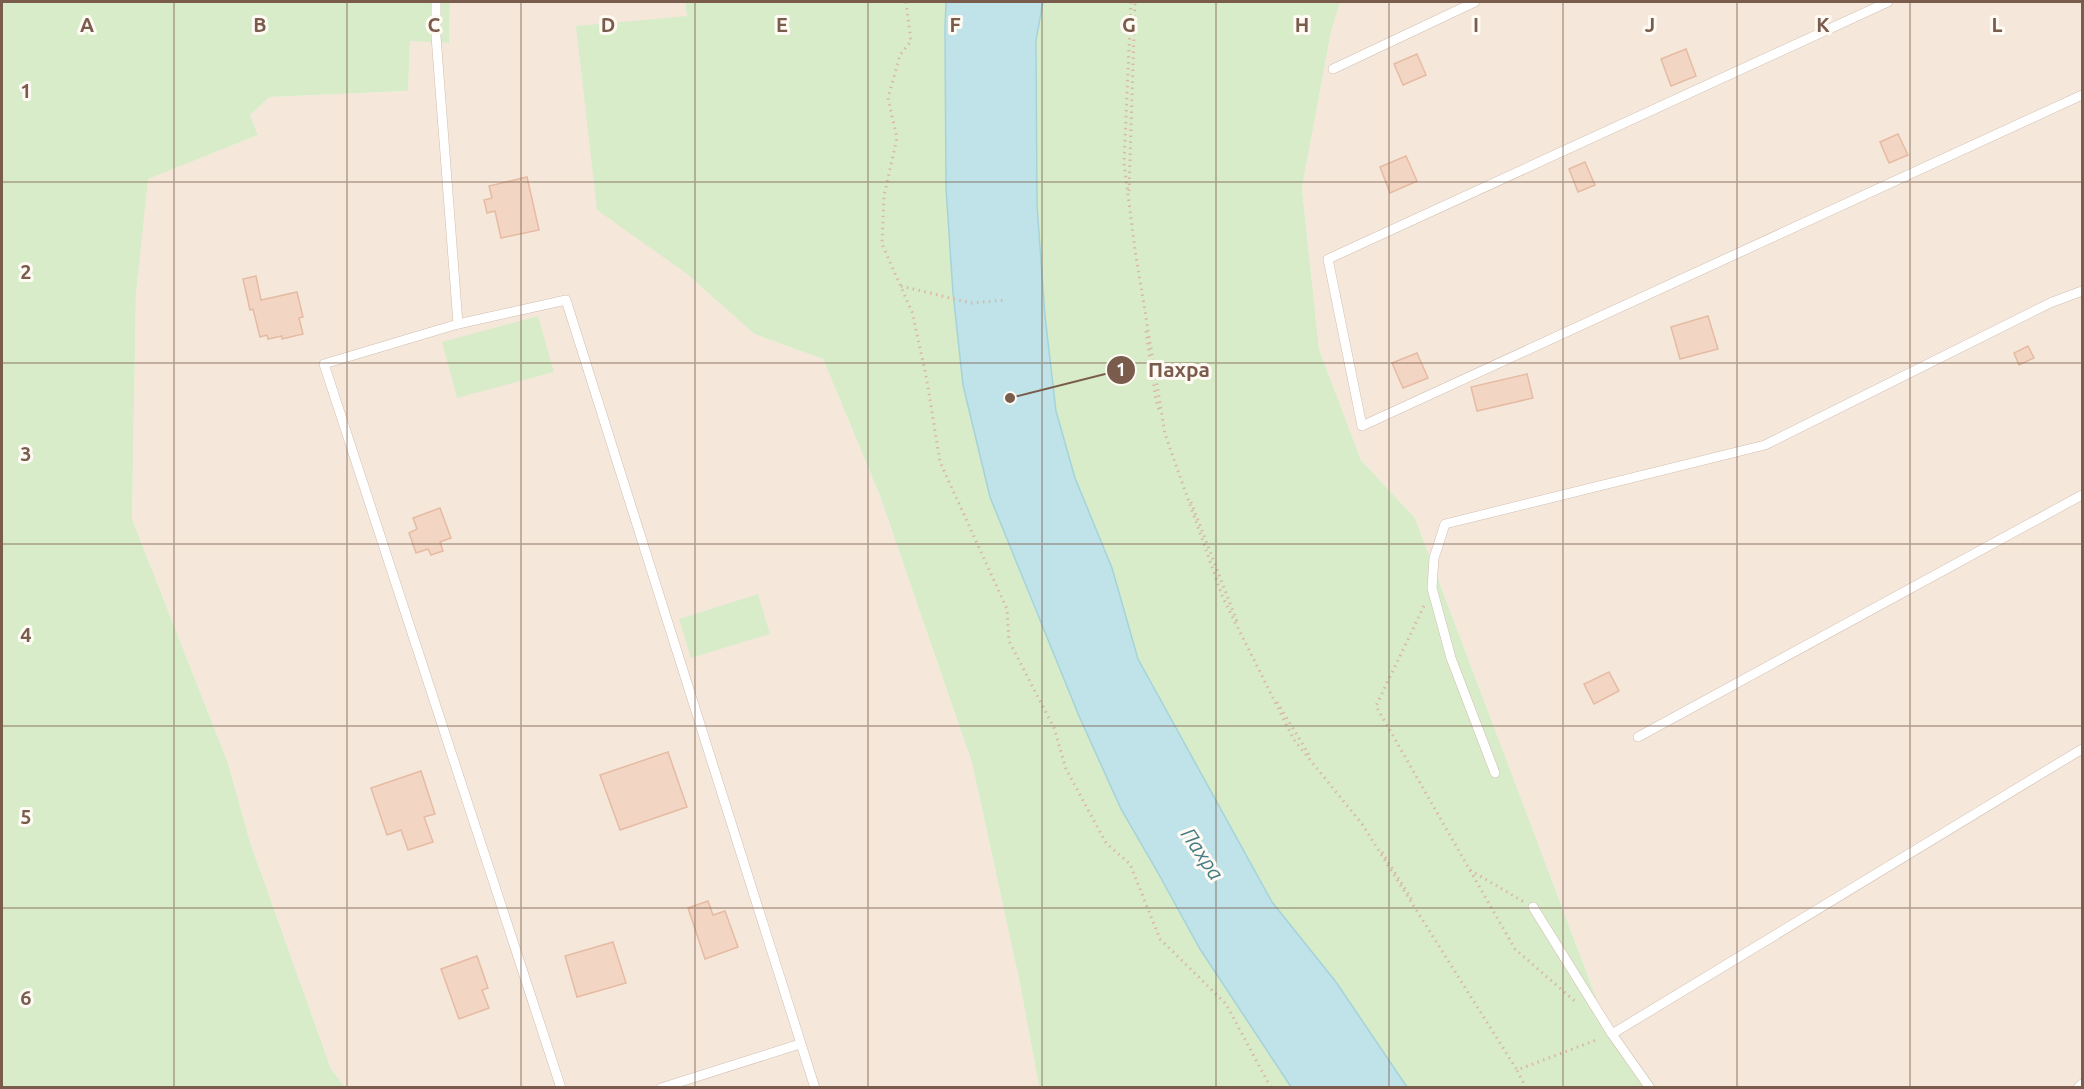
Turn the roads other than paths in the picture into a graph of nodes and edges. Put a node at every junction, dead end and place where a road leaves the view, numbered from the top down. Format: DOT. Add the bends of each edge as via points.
graph roads {
  1 [pos="436,2"];
  2 [pos="1475,2"];
  3 [pos="1888,2"];
  4 [pos="1333,69"];
  5 [pos="2082,96"];
  6 [pos="2082,291"];
  7 [pos="458,324"];
  8 [pos="2082,495"];
  9 [pos="1638,737"];
  10 [pos="2082,749"];
  11 [pos="1495,773"];
  12 [pos="1533,907"];
  13 [pos="1612,1034"];
  14 [pos="800,1044"];
  15 [pos="2082,1084"];
  16 [pos="561,1088"];
  17 [pos="662,1088"];
  18 [pos="815,1088"];
  19 [pos="1650,1088"];
  20 [pos="2078,1088"];
  1 -- 7 [label="lane"];
  2 -- 4 [label="lane"];
  3 -- 5 [label="lane" via="1328,259 1362,426"];
  6 -- 11 [label="lane" via="2050,303 1765,445 1445,524 1434,558 1432,588 1451,658"];
  7 -- 14 [label="lane" via="566,300"];
  7 -- 16 [label="lane" via="324,364"];
  8 -- 9 [label="lane"];
  10 -- 13 [label="lane"];
  12 -- 13 [label="lane"];
  13 -- 19 [label="lane"];
  14 -- 17 [label="lane"];
  14 -- 18 [label="lane"];
  15 -- 20 [label="lane"];
}
